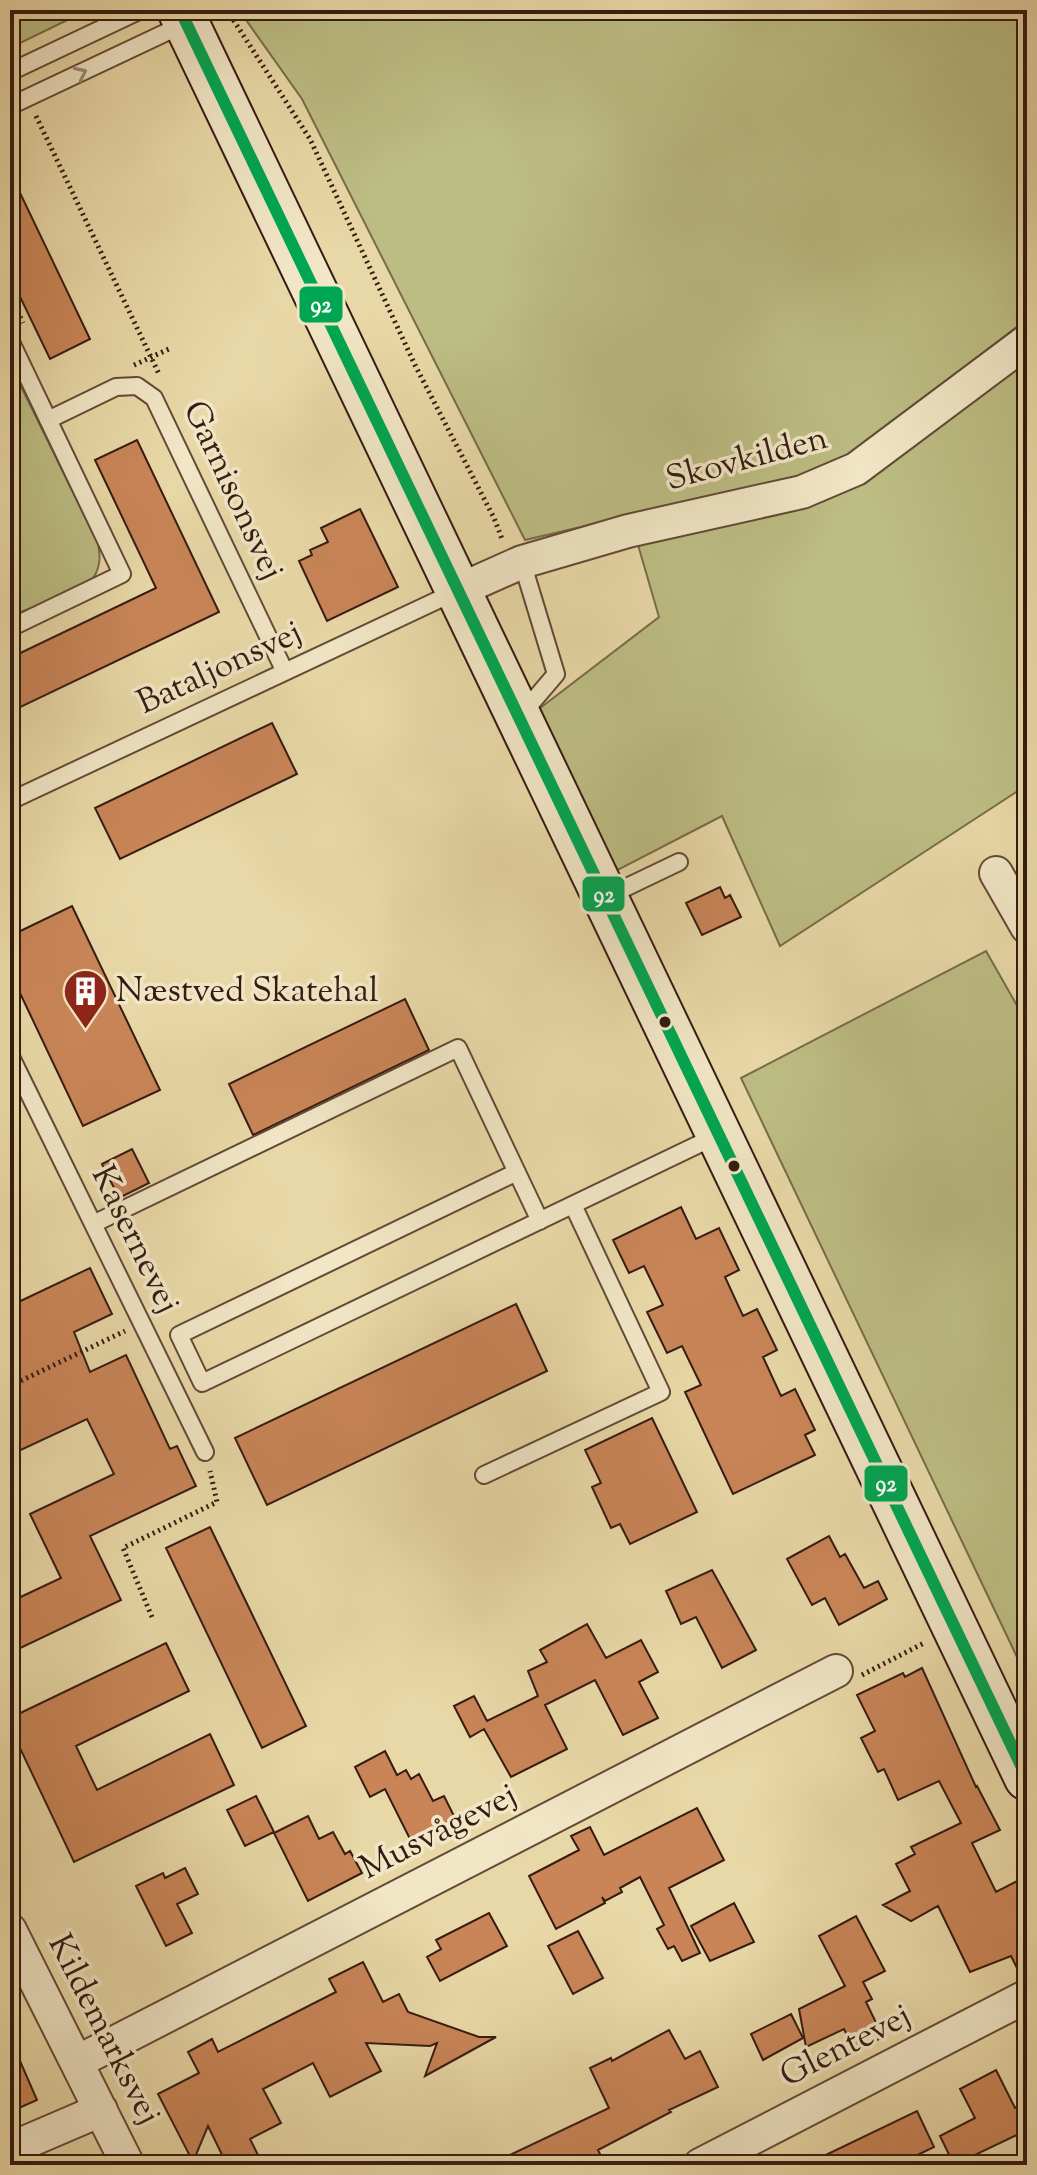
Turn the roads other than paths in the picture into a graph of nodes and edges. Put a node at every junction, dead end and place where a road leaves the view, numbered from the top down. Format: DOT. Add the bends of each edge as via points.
graph roads {
  1 [pos="141,10"];
  2 [pos="198,14"];
  3 [pos="10,72"];
  4 [pos="10,106"];
  5 [pos="10,340"];
  6 [pos="1027,341"];
  7 [pos="48,420"];
  8 [pos="516,564"];
  9 [pos="457,591"];
  10 [pos="10,628"];
  11 [pos="285,672"];
  12 [pos="519,719"];
  13 [pos="10,801"];
  14 [pos="679,862"];
  15 [pos="996,873"];
  16 [pos="605,898"];
  17 [pos="1027,927"];
  18 [pos="10,1055"];
  19 [pos="720,1135"];
  20 [pos="517,1172"];
  21 [pos="573,1205"];
  22 [pos="540,1221"];
  23 [pos="93,1224"];
  24 [pos="205,1452"];
  25 [pos="484,1475"];
  26 [pos="836,1671"];
  27 [pos="1027,1778"];
  28 [pos="10,1930"];
  29 [pos="1027,1996"];
  30 [pos="77,2062"];
  31 [pos="101,2110"];
  32 [pos="10,2149"];
  33 [pos="128,2165"];
  34 [pos="700,2165"];
  1 -- 3 [label="lane"];
  4 -- 2 [label="lane, one-way"];
  2 -- 9 [label="street"];
  5 -- 7 [label="lane"];
  6 -- 8 [label="street, Skovkilden" via="856,469 802,492 628,531"];
  7 -- 10 [label="lane" via="122,574"];
  7 -- 11 [label="lane, Garnisonsvej" via="116,387 137,386 154,398"];
  8 -- 9 [label="street, Skovkilden"];
  8 -- 12 [label="lane" via="556,674"];
  9 -- 11 [label="lane, Bataljonsvej"];
  9 -- 12 [label="street"];
  11 -- 13 [label="lane, Bataljonsvej"];
  12 -- 16 [label="street"];
  14 -- 16 [label="lane"];
  15 -- 17 [label="street"];
  16 -- 19 [label="street"];
  18 -- 23 [label="lane, Kasernevej"];
  19 -- 21 [label="lane"];
  19 -- 27 [label="street"];
  20 -- 22 [label="lane"];
  20 -- 22 [label="lane" via="179,1335 190,1359 202,1383"];
  20 -- 23 [label="lane" via="458,1048"];
  21 -- 22 [label="lane"];
  21 -- 25 [label="lane" via="661,1392"];
  23 -- 24 [label="lane, Kasernevej"];
  26 -- 30 [label="street, Musvågevej"];
  28 -- 30 [label="street, Kildemarksvej"];
  29 -- 34 [label="street, Glentevej"];
  30 -- 31 [label="street, Kildemarksvej"];
  31 -- 32 [label="street"];
  31 -- 33 [label="street, Kildemarksvej"];
}
